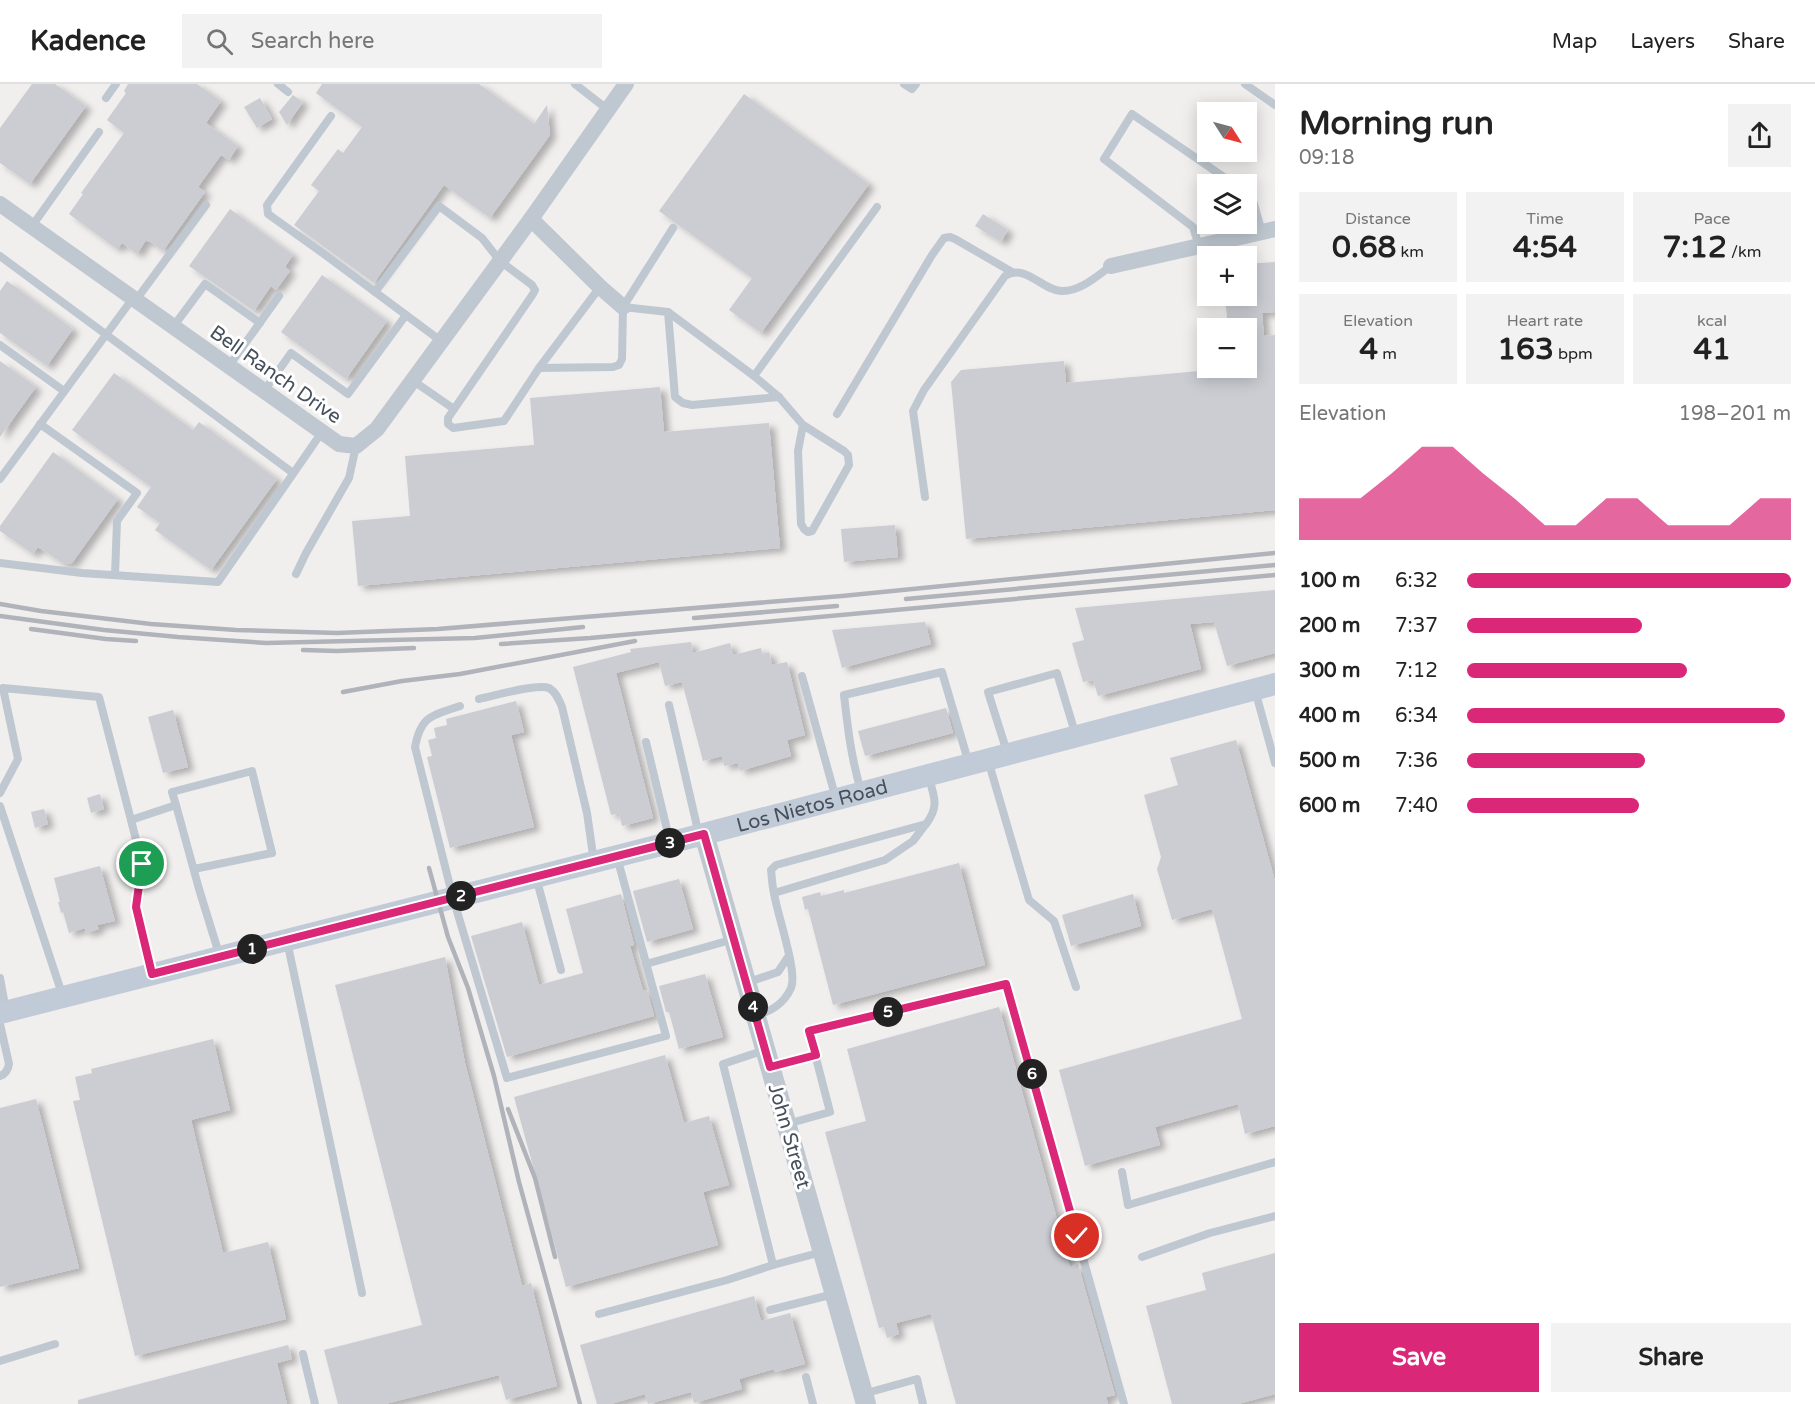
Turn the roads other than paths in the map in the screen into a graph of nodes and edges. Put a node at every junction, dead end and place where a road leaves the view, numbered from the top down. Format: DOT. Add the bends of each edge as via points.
graph roads {
  1 [pos="116,84"];
  2 [pos="278,84"];
  3 [pos="575,84"];
  4 [pos="626,84"];
  5 [pos="904,84"];
  6 [pos="916,84"];
  7 [pos="1245,84"];
  8 [pos="288,92"];
  9 [pos="106,98"];
  10 [pos="1275,105"];
  11 [pos="607,109"];
  12 [pos="331,116"];
  13 [pos="99,132"];
  14 [pos="1219,174"];
  15 [pos="0,204"];
  16 [pos="206,205"];
  17 [pos="877,207"];
  18 [pos="1257,207"];
  19 [pos="531,219"];
  20 [pos="32,226"];
  21 [pos="673,228"];
  22 [pos="1269,231"];
  23 [pos="1197,246"];
  24 [pos="1199,246"];
  25 [pos="0,256"];
  26 [pos="500,261"];
  27 [pos="1111,266"];
  28 [pos="1012,272"];
  29 [pos="600,287"];
  30 [pos="375,292"];
  31 [pos="279,296"];
  32 [pos="134,299"];
  33 [pos="623,307"];
  34 [pos="668,312"];
  35 [pos="406,315"];
  36 [pos="260,323"];
  37 [pos="173,327"];
  38 [pos="105,335"];
  39 [pos="441,341"];
  40 [pos="0,345"];
  41 [pos="229,366"];
  42 [pos="539,368"];
  43 [pos="754,376"];
  44 [pos="412,380"];
  45 [pos="64,391"];
  46 [pos="264,391"];
  47 [pos="779,397"];
  48 [pos="454,410"];
  49 [pos="837,414"];
  50 [pos="40,424"];
  51 [pos="803,425"];
  52 [pos="322,432"];
  53 [pos="356,446"];
  54 [pos="293,473"];
  55 [pos="0,478"];
  56 [pos="925,497"];
  57 [pos="0,563"];
  58 [pos="296,574"];
  59 [pos="115,575"];
  60 [pos="802,676"];
  61 [pos="1265,687"];
  62 [pos="479,699"];
  63 [pos="669,705"];
  64 [pos="460,706"];
  65 [pos="1076,736"];
  66 [pos="646,742"];
  67 [pos="988,759"];
  68 [pos="1275,763"];
  69 [pos="928,775"];
  70 [pos="0,793"];
  71 [pos="862,793"];
  72 [pos="836,800"];
  73 [pos="176,805"];
  74 [pos="0,806"];
  75 [pos="131,819"];
  76 [pos="926,824"];
  77 [pos="702,835"];
  78 [pos="670,843"];
  79 [pos="617,856"];
  80 [pos="594,862"];
  81 [pos="194,869"];
  82 [pos="536,877"];
  83 [pos="774,893"];
  84 [pos="453,898"];
  85 [pos="734,939"];
  86 [pos="287,940"];
  87 [pos="220,957"];
  88 [pos="788,957"];
  89 [pos="646,964"];
  90 [pos="561,970"];
  91 [pos="152,974"];
  92 [pos="0,978"];
  93 [pos="746,983"];
  94 [pos="1076,987"];
  95 [pos="63,997"];
  96 [pos="2,1016"];
  97 [pos="756,1016"];
  98 [pos="816,1055"];
  99 [pos="768,1059"];
  100 [pos="0,1076"];
  101 [pos="786,1125"];
  102 [pos="1275,1162"];
  103 [pos="1122,1172"];
  104 [pos="1275,1216"];
  105 [pos="822,1252"];
  106 [pos="1142,1257"];
  107 [pos="773,1265"];
  108 [pos="362,1293"];
  109 [pos="834,1293"];
  110 [pos="770,1310"];
  111 [pos="599,1314"];
  112 [pos="55,1344"];
  113 [pos="303,1354"];
  114 [pos="0,1361"];
  115 [pos="806,1377"];
  116 [pos="864,1399"];
  117 [pos="315,1404"];
  118 [pos="813,1404"];
  119 [pos="923,1404"];
  120 [pos="1125,1404"];
  1 -- 9 [label="lane"];
  2 -- 8 [label="lane"];
  3 -- 11 [label="lane"];
  4 -- 11 [label="street"];
  5 -- 6 [label="lane" via="912,89"];
  7 -- 10 [label="lane"];
  11 -- 19 [label="street"];
  12 -- 30 [label="lane" via="267,206 268,213"];
  13 -- 20 [label="lane"];
  14 -- 24 [label="lane" via="1132,114 1104,159 1193,226"];
  15 -- 20 [label="street, Bell Ranch Drive"];
  16 -- 32 [label="lane"];
  17 -- 43 [label="lane"];
  18 -- 22 [label="lane"];
  19 -- 26 [label="street"];
  19 -- 29 [label="street"];
  20 -- 32 [label="street, Bell Ranch Drive"];
  21 -- 33 [label="lane"];
  22 -- 24 [label="street"];
  23 -- 27 [label="street"];
  25 -- 38 [label="lane"];
  26 -- 30 [label="lane" via="482,238 439,206"];
  26 -- 39 [label="street"];
  26 -- 48 [label="lane" via="535,290"];
  27 -- 28 [label="lane" via="1080,287 1060,291"];
  28 -- 49 [label="lane" via="956,239 944,238"];
  28 -- 56 [label="lane" via="1005,276 913,411"];
  29 -- 33 [label="street"];
  29 -- 42 [label="lane"];
  30 -- 35 [label="lane"];
  31 -- 36 [label="lane"];
  32 -- 37 [label="street, Bell Ranch Drive"];
  32 -- 38 [label="lane"];
  33 -- 34 [label="lane"];
  33 -- 42 [label="lane" via="619,365"];
  34 -- 43 [label="lane"];
  34 -- 47 [label="lane" via="675,397 692,405"];
  35 -- 39 [label="lane"];
  35 -- 46 [label="lane" via="348,394 291,353"];
  36 -- 37 [label="lane" via="205,284"];
  36 -- 41 [label="lane"];
  37 -- 41 [label="street, Bell Ranch Drive"];
  38 -- 45 [label="lane"];
  38 -- 54 [label="lane"];
  39 -- 44 [label="street"];
  40 -- 45 [label="lane"];
  41 -- 46 [label="street, Bell Ranch Drive"];
  42 -- 48 [label="lane" via="504,421 453,428 448,418"];
  43 -- 47 [label="lane"];
  44 -- 48 [label="lane"];
  44 -- 53 [label="street" via="377,429"];
  45 -- 50 [label="lane"];
  46 -- 52 [label="street, Bell Ranch Drive"];
  47 -- 51 [label="lane"];
  50 -- 55 [label="lane"];
  50 -- 59 [label="lane" via="137,493 117,521"];
  51 -- 51 [label="lane" via="844,451 849,460 808,532 801,524 798,451"];
  52 -- 53 [label="street, Bell Ranch Drive" via="339,444"];
  52 -- 54 [label="lane"];
  53 -- 58 [label="lane" via="349,478"];
  54 -- 59 [label="lane" via="218,582"];
  57 -- 59 [label="lane"];
  60 -- 72 [label="lane"];
  61 -- 65 [label="main road, Los Nietos Road"];
  61 -- 68 [label="lane"];
  62 -- 80 [label="lane" via="536,686 555,693 562,707 587,813"];
  63 -- 77 [label="lane"];
  64 -- 84 [label="lane" via="428,717 415,747"];
  65 -- 67 [label="main road, Los Nietos Road"];
  65 -- 67 [label="lane" via="1056,673 988,692"];
  66 -- 78 [label="lane"];
  67 -- 69 [label="main road, Los Nietos Road"];
  67 -- 71 [label="lane" via="942,672 844,695 848,740"];
  67 -- 94 [label="lane" via="1029,900 1054,921"];
  69 -- 71 [label="main road, Los Nietos Road"];
  69 -- 76 [label="lane" via="935,802 934,814"];
  70 -- 75 [label="lane" via="18,759 3,688 99,697"];
  71 -- 72 [label="main road, Los Nietos Road"];
  72 -- 77 [label="main road, Los Nietos Road"];
  73 -- 75 [label="lane"];
  73 -- 81 [label="lane"];
  73 -- 81 [label="lane" via="172,792 252,771 272,853"];
  74 -- 95 [label="lane"];
  75 -- 91 [label="lane" via="142,864 136,907"];
  76 -- 83 [label="lane" via="913,842 885,860"];
  76 -- 83 [label="lane" via="776,865 771,870"];
  77 -- 78 [label="main road, Los Nietos Road"];
  77 -- 85 [label="street, John Street"];
  78 -- 79 [label="main road, Los Nietos Road"];
  79 -- 80 [label="main road, Los Nietos Road"];
  79 -- 89 [label="lane"];
  80 -- 82 [label="main road, Los Nietos Road"];
  81 -- 87 [label="lane"];
  82 -- 84 [label="main road, Los Nietos Road"];
  82 -- 90 [label="lane"];
  83 -- 88 [label="lane"];
  84 -- 86 [label="main road, Los Nietos Road"];
  84 -- 89 [label="lane" via="507,1078 666,1036"];
  85 -- 89 [label="lane"];
  85 -- 93 [label="street, John Street"];
  86 -- 87 [label="main road, Los Nietos Road"];
  86 -- 108 [label="lane"];
  87 -- 91 [label="main road, Los Nietos Road"];
  88 -- 93 [label="lane" via="778,972"];
  88 -- 97 [label="lane" via="792,987 778,1006"];
  91 -- 95 [label="main road, Los Nietos Road"];
  92 -- 96 [label="lane"];
  93 -- 97 [label="street, John Street"];
  95 -- 96 [label="main road, Los Nietos Road"];
  96 -- 100 [label="lane" via="9,1064"];
  97 -- 99 [label="street, John Street"];
  98 -- 99 [label="lane"];
  98 -- 101 [label="lane" via="830,1112"];
  98 -- 120 [label="lane" via="809,1031 1006,984"];
  99 -- 101 [label="street, John Street"];
  99 -- 107 [label="lane" via="723,1064"];
  101 -- 105 [label="street, John Street"];
  102 -- 103 [label="lane" via="1128,1205"];
  104 -- 106 [label="lane"];
  105 -- 107 [label="lane"];
  105 -- 109 [label="street, John Street"];
  107 -- 111 [label="lane" via="728,1281"];
  109 -- 110 [label="lane"];
  109 -- 116 [label="street, John Street"];
  112 -- 114 [label="lane"];
  113 -- 117 [label="lane"];
  115 -- 118 [label="lane"];
  116 -- 119 [label="lane" via="917,1379"];
}
